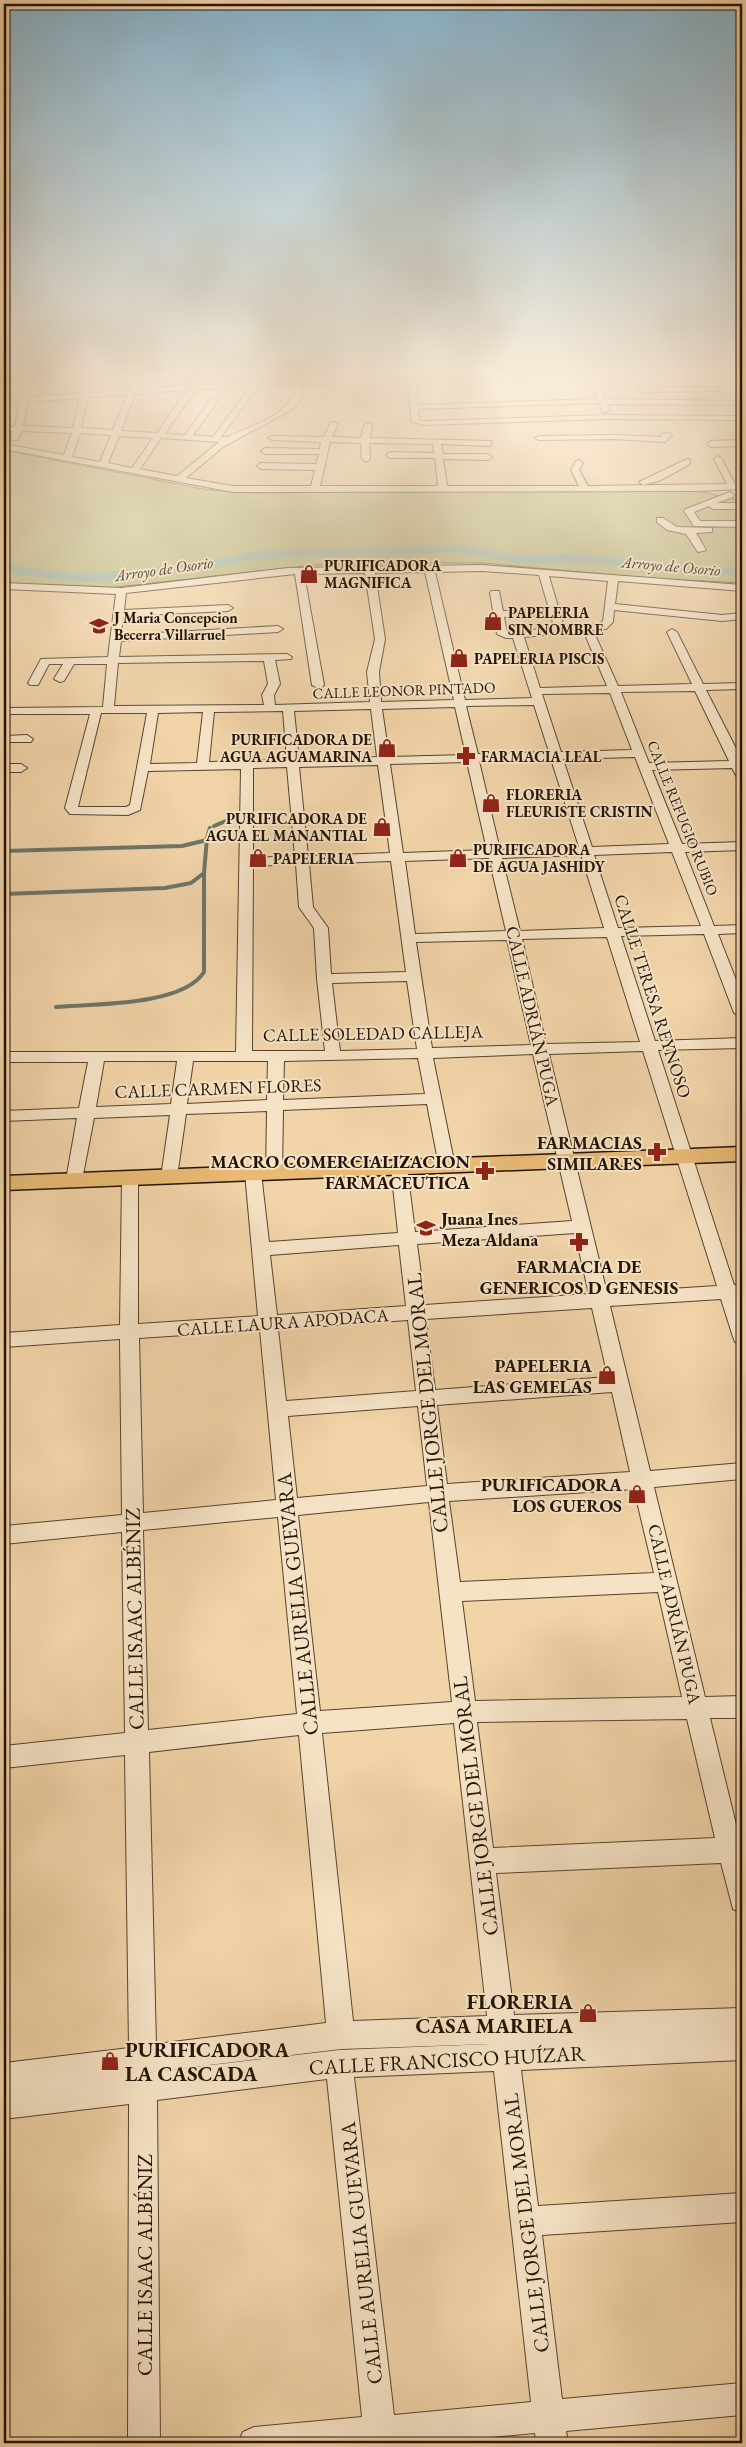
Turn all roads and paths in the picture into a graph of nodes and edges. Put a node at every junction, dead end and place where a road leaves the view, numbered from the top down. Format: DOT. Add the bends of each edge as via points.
graph roads {
  1 [pos="712,493"];
  2 [pos="732,501"];
  3 [pos="703,506"];
  4 [pos="694,520"];
  5 [pos="715,524"];
  6 [pos="740,525"];
  7 [pos="689,530"];
  8 [pos="701,550"];
  9 [pos="429,569"];
  10 [pos="370,570"];
  11 [pos="299,571"];
  12 [pos="543,572"];
  13 [pos="613,578"];
  14 [pos="4,586"];
  15 [pos="742,588"];
  16 [pos="121,591"];
  17 [pos="495,593"];
  18 [pos="611,607"];
  19 [pos="228,608"];
  20 [pos="555,612"];
  21 [pos="119,613"];
  22 [pos="500,614"];
  23 [pos="742,616"];
  24 [pos="278,629"];
  25 [pos="560,630"];
  26 [pos="672,632"];
  27 [pos="518,636"];
  28 [pos="590,637"];
  29 [pos="116,638"];
  30 [pos="286,657"];
  31 [pos="269,658"];
  32 [pos="111,660"];
  33 [pos="70,661"];
  34 [pos="60,679"];
  35 [pos="34,683"];
  36 [pos="318,685"];
  37 [pos="742,686"];
  38 [pos="698,687"];
  39 [pos="614,689"];
  40 [pos="538,696"];
  41 [pos="460,703"];
  42 [pos="376,705"];
  43 [pos="270,708"];
  44 [pos="288,708"];
  45 [pos="209,709"];
  46 [pos="102,710"];
  47 [pos="153,710"];
  48 [pos="4,711"];
  49 [pos="28,738"];
  50 [pos="4,739"];
  51 [pos="639,753"];
  52 [pos="557,756"];
  53 [pos="473,758"];
  54 [pos="383,761"];
  55 [pos="292,764"];
  56 [pos="739,764"];
  57 [pos="247,765"];
  58 [pos="203,766"];
  59 [pos="645,767"];
  60 [pos="4,768"];
  61 [pos="21,768"];
  62 [pos="143,768"];
  63 [pos="742,776"];
  64 [pos="742,846"];
  65 [pos="678,848"];
  66 [pos="588,851"];
  67 [pos="495,854"];
  68 [pos="397,857"];
  69 [pos="300,860"];
  70 [pos="247,862"];
  71 [pos="742,929"];
  72 [pos="710,930"];
  73 [pos="613,932"];
  74 [pos="514,935"];
  75 [pos="409,938"];
  76 [pos="414,976"];
  77 [pos="324,979"];
  78 [pos="742,1012"];
  79 [pos="742,1043"];
  80 [pos="650,1046"];
  81 [pos="540,1050"];
  82 [pos="425,1054"];
  83 [pos="186,1055"];
  84 [pos="96,1056"];
  85 [pos="244,1056"];
  86 [pos="276,1056"];
  87 [pos="333,1056"];
  88 [pos="4,1058"];
  89 [pos="434,1099"];
  90 [pos="276,1105"];
  91 [pos="178,1109"];
  92 [pos="86,1113"];
  93 [pos="4,1116"];
  94 [pos="742,1154"];
  95 [pos="685,1157"];
  96 [pos="568,1161"];
  97 [pos="447,1166"];
  98 [pos="399,1168"];
  99 [pos="264,1173"];
  100 [pos="168,1177"];
  101 [pos="130,1178"];
  102 [pos="74,1180"];
  103 [pos="4,1183"];
  104 [pos="583,1226"];
  105 [pos="408,1239"];
  106 [pos="261,1249"];
  107 [pos="735,1291"];
  108 [pos="602,1301"];
  109 [pos="418,1313"];
  110 [pos="269,1324"];
  111 [pos="129,1332"];
  112 [pos="742,1337"];
  113 [pos="4,1340"];
  114 [pos="621,1384"];
  115 [pos="428,1398"];
  116 [pos="278,1409"];
  117 [pos="742,1471"];
  118 [pos="643,1480"];
  119 [pos="437,1493"];
  120 [pos="287,1507"];
  121 [pos="132,1522"];
  122 [pos="4,1535"];
  123 [pos="667,1582"];
  124 [pos="449,1592"];
  125 [pos="742,1707"];
  126 [pos="697,1708"];
  127 [pos="464,1712"];
  128 [pos="310,1723"];
  129 [pos="137,1742"];
  130 [pos="4,1757"];
  131 [pos="730,1850"];
  132 [pos="482,1861"];
  133 [pos="742,1900"];
  134 [pos="742,2022"];
  135 [pos="502,2029"];
  136 [pos="342,2034"];
  137 [pos="742,2046"];
  138 [pos="506,2056"];
  139 [pos="339,2064"];
  140 [pos="143,2074"];
  141 [pos="4,2077"];
  142 [pos="4,2105"];
  143 [pos="742,2207"];
  144 [pos="526,2221"];
  145 [pos="742,2399"];
  146 [pos="551,2430"];
  147 [pos="381,2438"];
  148 [pos="144,2443"];
  149 [pos="254,2443"];
  1 -- 2 [label="street"];
  2 -- 3 [label="street"];
  2 -- 6 [label="street"];
  3 -- 4 [label="street" via="689,510"];
  3 -- 5 [label="street"];
  4 -- 5 [label="street" via="700,525"];
  4 -- 7 [label="street" via="660,520 671,529"];
  5 -- 6 [label="street"];
  6 -- 7 [label="street"];
  7 -- 8 [label="street"];
  9 -- 10 [label="street"];
  9 -- 12 [label="street"];
  9 -- 41 [label="street, CALLE ADRIÁN PUGA"];
  10 -- 11 [label="street"];
  10 -- 42 [label="street" via="380,639 373,672"];
  11 -- 16 [label="street"];
  11 -- 36 [label="street"];
  12 -- 13 [label="street"];
  12 -- 20 [label="street"];
  13 -- 15 [label="street"];
  13 -- 18 [label="street"];
  14 -- 16 [label="street"];
  16 -- 21 [label="street"];
  17 -- 22 [label="street"];
  18 -- 23 [label="street" via="722,618"];
  18 -- 25 [label="street" via="607,625"];
  19 -- 21 [label="street"];
  20 -- 22 [label="street"];
  20 -- 25 [label="street"];
  21 -- 29 [label="street"];
  22 -- 27 [label="street" via="502,634"];
  24 -- 29 [label="street"];
  25 -- 27 [label="street"];
  26 -- 38 [label="street"];
  27 -- 40 [label="street, CALLE TERESA REYNOSO"];
  28 -- 39 [label="street, CALLE REFUGIO RUBIO"];
  29 -- 32 [label="street"];
  30 -- 31 [label="street"];
  31 -- 32 [label="street"];
  31 -- 43 [label="street" via="274,684 268,695"];
  32 -- 33 [label="street"];
  32 -- 46 [label="street"];
  33 -- 34 [label="street"];
  33 -- 35 [label="street" via="46,660"];
  37 -- 38 [label="street, CALLE LEONOR PINTADO"];
  38 -- 39 [label="street, CALLE LEONOR PINTADO"];
  38 -- 56 [label="street"];
  39 -- 40 [label="street, CALLE LEONOR PINTADO"];
  39 -- 51 [label="street, CALLE REFUGIO RUBIO"];
  40 -- 41 [label="street, CALLE LEONOR PINTADO"];
  40 -- 52 [label="street, CALLE TERESA REYNOSO"];
  41 -- 42 [label="street, CALLE LEONOR PINTADO"];
  41 -- 53 [label="street, CALLE ADRIÁN PUGA"];
  42 -- 44 [label="street, CALLE LEONOR PINTADO"];
  42 -- 54 [label="street"];
  43 -- 44 [label="street, CALLE LEONOR PINTADO"];
  43 -- 45 [label="street, CALLE LEONOR PINTADO"];
  44 -- 55 [label="street"];
  45 -- 47 [label="street, CALLE LEONOR PINTADO"];
  45 -- 58 [label="street"];
  46 -- 47 [label="street, CALLE LEONOR PINTADO"];
  46 -- 48 [label="street, CALLE LEONOR PINTADO"];
  46 -- 62 [label="street" via="71,808 74,811 128,811 136,808"];
  47 -- 62 [label="street"];
  49 -- 50 [label="street"];
  51 -- 52 [label="street"];
  51 -- 59 [label="street, CALLE REFUGIO RUBIO"];
  52 -- 53 [label="street"];
  52 -- 66 [label="street, CALLE TERESA REYNOSO"];
  53 -- 54 [label="street"];
  53 -- 67 [label="street, CALLE ADRIÁN PUGA"];
  54 -- 55 [label="street"];
  54 -- 68 [label="street"];
  55 -- 57 [label="street"];
  55 -- 69 [label="street"];
  56 -- 59 [label="street"];
  56 -- 63 [label="street"];
  57 -- 58 [label="street"];
  57 -- 70 [label="street"];
  58 -- 62 [label="street"];
  59 -- 65 [label="street, CALLE REFUGIO RUBIO"];
  60 -- 61 [label="street"];
  64 -- 65 [label="street"];
  65 -- 66 [label="street"];
  65 -- 72 [label="street, CALLE REFUGIO RUBIO"];
  66 -- 67 [label="street"];
  66 -- 73 [label="street, CALLE TERESA REYNOSO"];
  67 -- 68 [label="street"];
  67 -- 74 [label="street, CALLE ADRIÁN PUGA"];
  68 -- 69 [label="street"];
  68 -- 75 [label="street"];
  69 -- 70 [label="street"];
  69 -- 77 [label="street" via="306,907 322,928"];
  70 -- 85 [label="street"];
  71 -- 72 [label="street"];
  72 -- 73 [label="street"];
  72 -- 78 [label="street, CALLE REFUGIO RUBIO"];
  73 -- 74 [label="street"];
  73 -- 80 [label="street, CALLE TERESA REYNOSO"];
  74 -- 75 [label="street"];
  74 -- 81 [label="street, CALLE ADRIÁN PUGA"];
  75 -- 76 [label="street"];
  76 -- 77 [label="street"];
  76 -- 82 [label="street"];
  77 -- 87 [label="street"];
  79 -- 80 [label="street, CALLE SOLEDAD CALLEJA"];
  80 -- 81 [label="street, CALLE SOLEDAD CALLEJA"];
  80 -- 95 [label="street, CALLE TERESA REYNOSO"];
  81 -- 82 [label="street, CALLE SOLEDAD CALLEJA"];
  81 -- 96 [label="street, CALLE ADRIÁN PUGA"];
  82 -- 87 [label="street, CALLE SOLEDAD CALLEJA"];
  82 -- 89 [label="street"];
  83 -- 84 [label="street, CALLE SOLEDAD CALLEJA"];
  83 -- 85 [label="street, CALLE SOLEDAD CALLEJA"];
  83 -- 91 [label="street"];
  84 -- 88 [label="street, CALLE SOLEDAD CALLEJA"];
  84 -- 92 [label="street"];
  85 -- 86 [label="street, CALLE SOLEDAD CALLEJA"];
  86 -- 87 [label="street, CALLE SOLEDAD CALLEJA"];
  86 -- 90 [label="street, CALLE AURELIA GUEVARA"];
  89 -- 90 [label="street, CALLE CARMEN FLORES"];
  89 -- 97 [label="street"];
  90 -- 91 [label="street, CALLE CARMEN FLORES"];
  90 -- 99 [label="street, CALLE AURELIA GUEVARA"];
  91 -- 92 [label="street, CALLE CARMEN FLORES"];
  91 -- 100 [label="street"];
  92 -- 93 [label="street, CALLE CARMEN FLORES"];
  92 -- 102 [label="street"];
  94 -- 95 [label="main road"];
  95 -- 96 [label="main road"];
  95 -- 107 [label="street, CALLE TERESA REYNOSO"];
  96 -- 97 [label="main road"];
  96 -- 104 [label="street, CALLE ADRIÁN PUGA"];
  97 -- 98 [label="main road"];
  98 -- 99 [label="main road"];
  98 -- 105 [label="street, CALLE JORGE DEL MORAL"];
  99 -- 100 [label="main road"];
  99 -- 106 [label="street, CALLE AURELIA GUEVARA"];
  100 -- 101 [label="main road"];
  101 -- 102 [label="main road"];
  101 -- 111 [label="street, CALLE ISAAC ALBÉNIZ"];
  102 -- 103 [label="main road"];
  104 -- 105 [label="street"];
  104 -- 108 [label="street, CALLE ADRIÁN PUGA"];
  105 -- 106 [label="street"];
  105 -- 109 [label="street, CALLE JORGE DEL MORAL"];
  106 -- 110 [label="street, CALLE AURELIA GUEVARA"];
  107 -- 108 [label="street, CALLE LAURA APODACA"];
  107 -- 112 [label="street, CALLE TERESA REYNOSO"];
  108 -- 109 [label="street, CALLE LAURA APODACA"];
  108 -- 114 [label="street, CALLE ADRIÁN PUGA"];
  109 -- 110 [label="street, CALLE LAURA APODACA"];
  109 -- 115 [label="street, CALLE JORGE DEL MORAL"];
  110 -- 111 [label="street, CALLE LAURA APODACA"];
  110 -- 116 [label="street, CALLE AURELIA GUEVARA"];
  111 -- 113 [label="street, CALLE LAURA APODACA"];
  111 -- 121 [label="street, CALLE ISAAC ALBÉNIZ"];
  114 -- 115 [label="street"];
  114 -- 118 [label="street, CALLE ADRIÁN PUGA"];
  115 -- 116 [label="street"];
  115 -- 119 [label="street, CALLE JORGE DEL MORAL"];
  116 -- 120 [label="street, CALLE AURELIA GUEVARA"];
  117 -- 118 [label="street"];
  118 -- 119 [label="street"];
  118 -- 123 [label="street, CALLE ADRIÁN PUGA"];
  119 -- 120 [label="street"];
  119 -- 124 [label="street, CALLE JORGE DEL MORAL"];
  120 -- 121 [label="street"];
  120 -- 128 [label="street, CALLE AURELIA GUEVARA"];
  121 -- 122 [label="street"];
  121 -- 129 [label="street, CALLE ISAAC ALBÉNIZ"];
  123 -- 124 [label="street"];
  123 -- 126 [label="street, CALLE ADRIÁN PUGA"];
  124 -- 127 [label="street, CALLE JORGE DEL MORAL"];
  125 -- 126 [label="street"];
  126 -- 127 [label="street"];
  126 -- 131 [label="street, CALLE ADRIÁN PUGA"];
  127 -- 128 [label="street"];
  127 -- 132 [label="street, CALLE JORGE DEL MORAL"];
  128 -- 129 [label="street"];
  128 -- 136 [label="street, CALLE AURELIA GUEVARA"];
  129 -- 130 [label="street"];
  129 -- 140 [label="street, CALLE ISAAC ALBÉNIZ"];
  131 -- 132 [label="street"];
  131 -- 133 [label="street, CALLE ADRIÁN PUGA"];
  132 -- 135 [label="street, CALLE JORGE DEL MORAL"];
  134 -- 135 [label="street, CALLE FRANCISCO HUÍZAR"];
  135 -- 136 [label="street, CALLE FRANCISCO HUÍZAR"];
  135 -- 138 [label="street, CALLE JORGE DEL MORAL"];
  136 -- 140 [label="street, CALLE FRANCISCO HUÍZAR"];
  137 -- 138 [label="street, CALLE FRANCISCO HUÍZAR"];
  138 -- 139 [label="street, CALLE FRANCISCO HUÍZAR"];
  138 -- 144 [label="street, CALLE JORGE DEL MORAL"];
  139 -- 140 [label="street, CALLE FRANCISCO HUÍZAR"];
  139 -- 147 [label="street, CALLE AURELIA GUEVARA"];
  140 -- 141 [label="street, CALLE FRANCISCO HUÍZAR"];
  140 -- 142 [label="street, CALLE FRANCISCO HUÍZAR"];
  140 -- 148 [label="street, CALLE ISAAC ALBÉNIZ"];
  143 -- 144 [label="street"];
  144 -- 146 [label="street, CALLE JORGE DEL MORAL"];
  145 -- 146 [label="street"];
  146 -- 147 [label="street"];
  147 -- 149 [label="street"];
}
